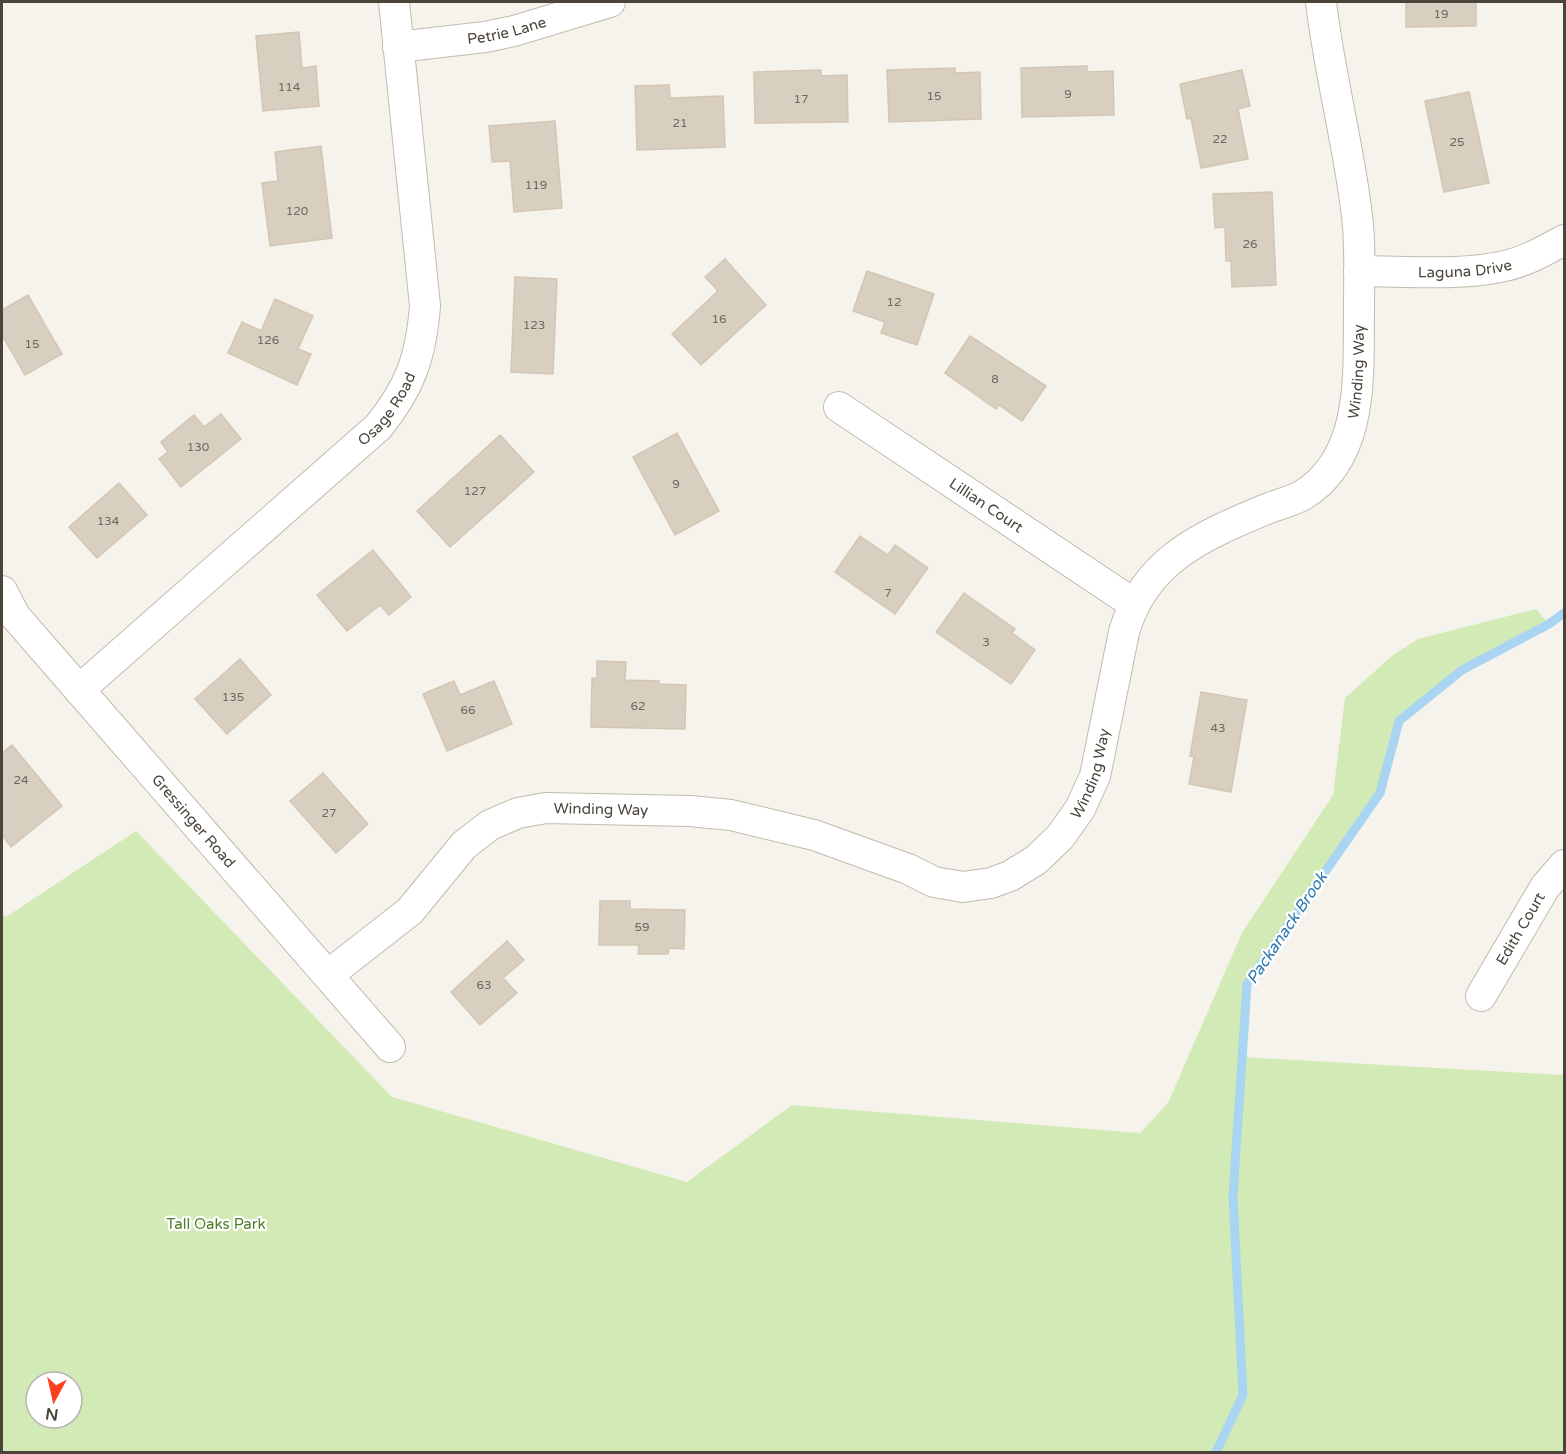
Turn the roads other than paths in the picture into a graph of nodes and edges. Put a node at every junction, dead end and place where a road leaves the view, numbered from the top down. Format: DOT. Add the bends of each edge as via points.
graph roads {
  1 [pos="394,2"];
  2 [pos="610,2"];
  3 [pos="1321,2"];
  4 [pos="398,47"];
  5 [pos="1564,240"];
  6 [pos="1359,271"];
  7 [pos="839,406"];
  8 [pos="2,591"];
  9 [pos="1134,604"];
  10 [pos="79,690"];
  11 [pos="1564,865"];
  12 [pos="328,975"];
  13 [pos="1481,996"];
  14 [pos="390,1047"];
  1 -- 4 [label="street, Osage Road"];
  2 -- 4 [label="street, Petrie Lane" via="485,38"];
  3 -- 6 [label="street, Winding Way" via="1356,208"];
  4 -- 10 [label="street, Osage Road" via="425,306 422,341 413,373 398,403 378,427"];
  5 -- 6 [label="street, Laguna Drive" via="1535,256 1501,267 1466,271"];
  6 -- 9 [label="street, Winding Way" via="1358,390 1341,451 1303,494 1184,548 1162,564"];
  7 -- 9 [label="street, Lillian Court"];
  8 -- 10 [label="street, Gressinger Road" via="15,616"];
  9 -- 12 [label="street, Winding Way" via="1124,632 1095,776 1080,809 1060,837 1036,860 1010,876 963,886 934,882 814,835 731,815 546,807 490,825 464,845 410,911"];
  10 -- 12 [label="street, Gressinger Road"];
  11 -- 13 [label="street, Edith Court" via="1545,887"];
  12 -- 14 [label="street, Gressinger Road"];
}
